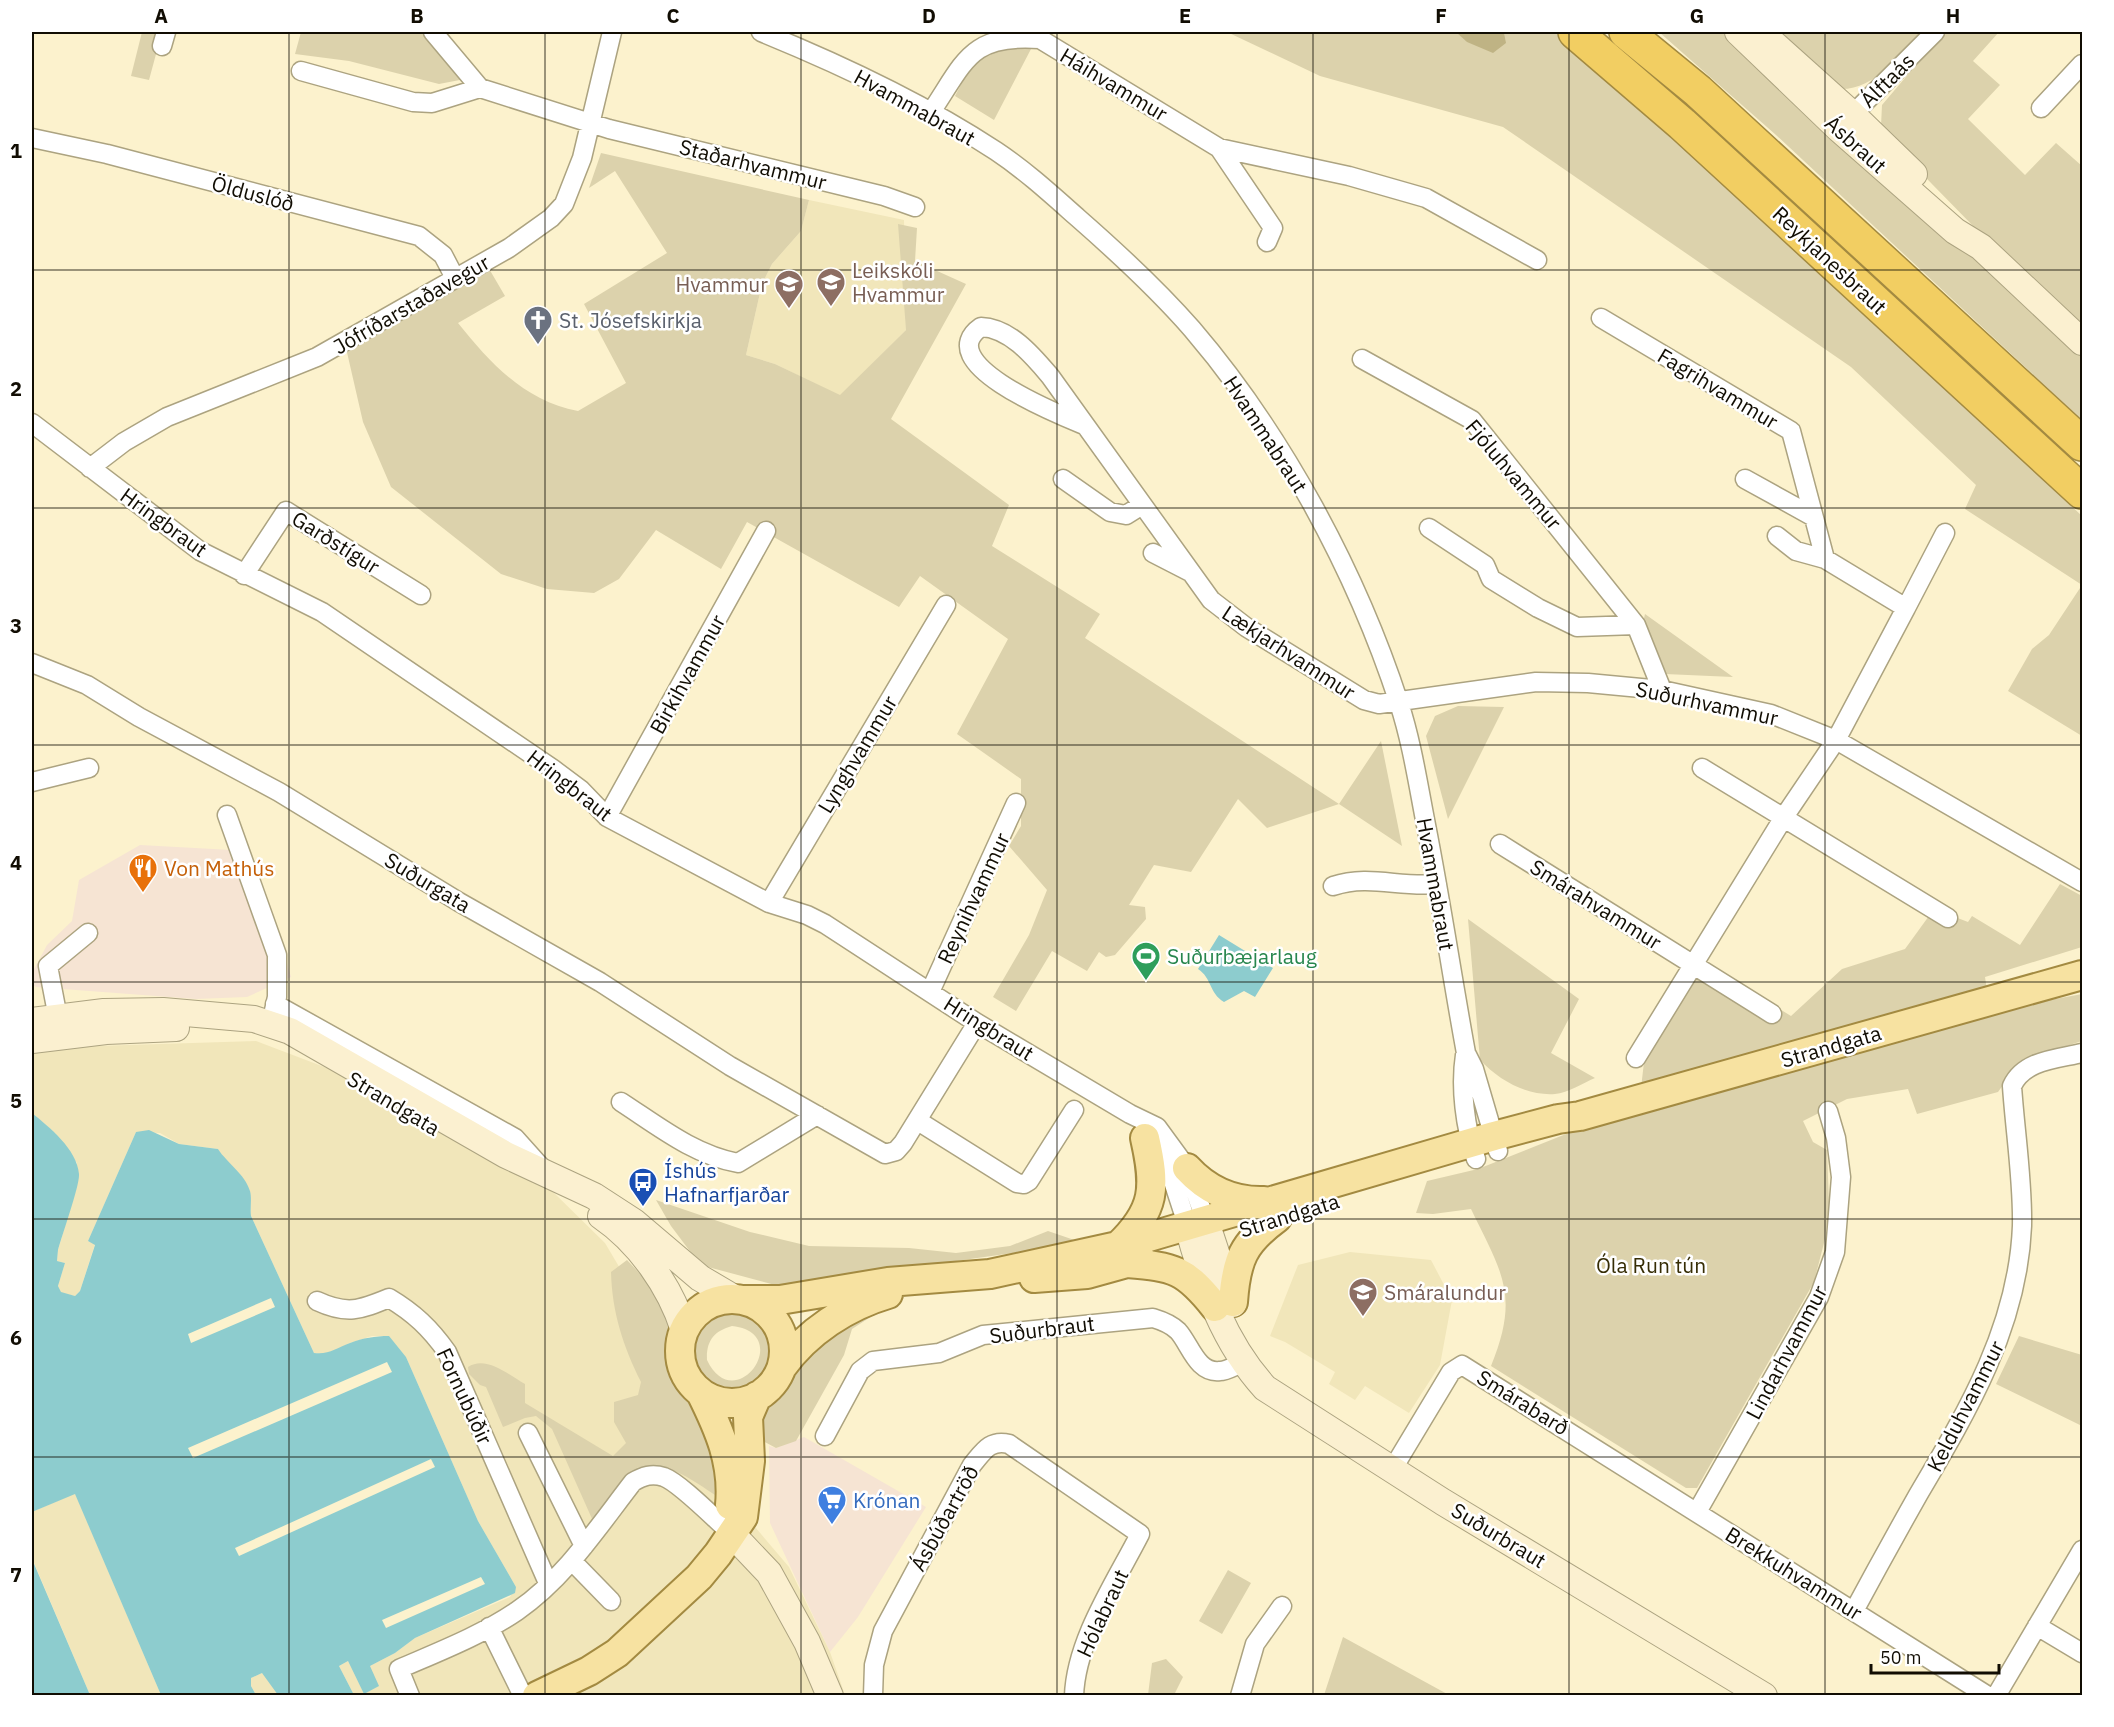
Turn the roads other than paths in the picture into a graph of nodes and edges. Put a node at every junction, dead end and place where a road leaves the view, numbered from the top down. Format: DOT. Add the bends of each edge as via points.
graph roads {
  1 [pos="433,32"];
  2 [pos="612,32"];
  3 [pos="761,32"];
  4 [pos="1575,32"];
  5 [pos="1626,32"];
  6 [pos="1738,32"];
  7 [pos="1760,32"];
  8 [pos="1935,32"];
  9 [pos="1042,35"];
  10 [pos="2082,64"];
  11 [pos="301,71"];
  12 [pos="480,88"];
  13 [pos="2041,108"];
  14 [pos="932,112"];
  15 [pos="1846,122"];
  16 [pos="590,123"];
  17 [pos="32,138"];
  18 [pos="1219,148"];
  19 [pos="915,207"];
  20 [pos="1267,242"];
  21 [pos="1537,260"];
  22 [pos="455,278"];
  23 [pos="1601,318"];
  24 [pos="2082,342"];
  25 [pos="1362,359"];
  26 [pos="32,423"];
  27 [pos="1084,425"];
  28 [pos="2082,444"];
  29 [pos="90,468"];
  30 [pos="1063,479"];
  31 [pos="1745,479"];
  32 [pos="2082,492"];
  33 [pos="1142,505"];
  34 [pos="1812,516"];
  35 [pos="1429,528"];
  36 [pos="766,531"];
  37 [pos="1945,533"];
  38 [pos="1777,536"];
  39 [pos="1153,553"];
  40 [pos="1825,559"];
  41 [pos="244,575"];
  42 [pos="1194,575"];
  43 [pos="421,595"];
  44 [pos="946,605"];
  45 [pos="1906,608"];
  46 [pos="1636,625"];
  47 [pos="32,663"];
  48 [pos="1662,690"];
  49 [pos="1398,701"];
  50 [pos="1836,740"];
  51 [pos="89,768"];
  52 [pos="1702,768"];
  53 [pos="32,782"];
  54 [pos="1016,803"];
  55 [pos="227,815"];
  56 [pos="607,817"];
  57 [pos="1784,818"];
  58 [pos="1500,844"];
  59 [pos="2082,882"];
  60 [pos="1437,884"];
  61 [pos="1333,886"];
  62 [pos="768,903"];
  63 [pos="1948,918"];
  64 [pos="88,933"];
  65 [pos="1693,964"];
  66 [pos="2082,975"];
  67 [pos="930,992"];
  68 [pos="1772,1014"];
  69 [pos="58,1018"];
  70 [pos="32,1021"];
  71 [pos="272,1021"];
  72 [pos="977,1023"];
  73 [pos="32,1040"];
  74 [pos="1466,1053"];
  75 [pos="2082,1053"];
  76 [pos="1636,1058"];
  77 [pos="621,1102"];
  78 [pos="1074,1110"];
  79 [pos="1828,1111"];
  80 [pos="1130,1114"];
  81 [pos="818,1115"];
  82 [pos="918,1120"];
  83 [pos="1144,1138"];
  84 [pos="1485,1147"];
  85 [pos="1187,1168"];
  86 [pos="1281,1209"];
  87 [pos="1199,1233"];
  88 [pos="1122,1254"];
  89 [pos="933,1279"];
  90 [pos="739,1299"];
  91 [pos="317,1301"];
  92 [pos="1224,1304"];
  93 [pos="684,1330"];
  94 [pos="1240,1359"];
  95 [pos="782,1367"];
  96 [pos="701,1393"];
  97 [pos="757,1396"];
  98 [pos="528,1433"];
  99 [pos="825,1436"];
  100 [pos="1600,1450"];
  101 [pos="1392,1470"];
  102 [pos="1697,1512"];
  103 [pos="732,1534"];
  104 [pos="1140,1534"];
  105 [pos="584,1546"];
  106 [pos="2082,1550"];
  107 [pos="572,1561"];
  108 [pos="548,1583"];
  109 [pos="611,1601"];
  110 [pos="1282,1606"];
  111 [pos="1854,1611"];
  112 [pos="2037,1626"];
  113 [pos="489,1627"];
  114 [pos="2082,1653"];
  115 [pos="410,1695"];
  116 [pos="524,1695"];
  117 [pos="537,1695"];
  118 [pos="830,1695"];
  119 [pos="873,1695"];
  120 [pos="1074,1695"];
  121 [pos="1240,1695"];
  122 [pos="1764,1695"];
  123 [pos="1988,1695"];
  124 [pos="1996,1695"];
  1 -- 12 [label="street"];
  2 -- 16 [label="street, Jófríðarstaðavegur"];
  3 -- 14 [label="street, Hvammabraut"];
  4 -- 32 [label="highway, Reykjanesbraut" via="1682,124"];
  5 -- 28 [label="highway, Reykjanesbraut" via="1698,91"];
  6 -- 15 [label="main road, Ásbraut"];
  7 -- 15 [label="main road, Ásbraut"];
  8 -- 15 [label="street, Álftaás"];
  9 -- 14 [label="street, Háihvammur" via="1009,37 975,51"];
  9 -- 18 [label="street, Háihvammur"];
  10 -- 13 [label="street"];
  11 -- 12 [label="street" via="413,102 432,103"];
  12 -- 16 [label="street, Staðarhvammur"];
  14 -- 49 [label="street, Hvammabraut" via="1037,182 1136,271 1213,355 1268,430 1311,504 1369,623"];
  15 -- 24 [label="main road, Ásbraut" via="1965,224 1981,247"];
  16 -- 19 [label="street, Staðarhvammur"];
  16 -- 22 [label="street, Jófríðarstaðavegur" via="582,158 564,204 509,248"];
  17 -- 22 [label="street, Ölduslóð" via="419,236 443,255"];
  18 -- 20 [label="street, Háihvammur" via="1273,228"];
  18 -- 21 [label="street, Háihvammur" via="1426,198"];
  22 -- 29 [label="street, Jófríðarstaðavegur" via="317,357 167,417"];
  23 -- 34 [label="street, Fagrihvammur" via="1791,431"];
  25 -- 46 [label="street, Fjóluhvammur" via="1472,420"];
  26 -- 29 [label="street, Hringbraut"];
  27 -- 27 [label="street, Lækjarhvammur" via="1050,376 1020,345 989,327 974,332 967,345 978,366 1045,409"];
  27 -- 33 [label="street, Lækjarhvammur"];
  29 -- 41 [label="street, Hringbraut" via="200,551"];
  30 -- 33 [label="street" via="1110,512 1126,515"];
  31 -- 34 [label="street"];
  33 -- 42 [label="street, Lækjarhvammur"];
  34 -- 40 [label="street, Fagrihvammur"];
  35 -- 46 [label="street" via="1485,565 1491,579 1577,627"];
  36 -- 56 [label="street, Birkihvammur"];
  37 -- 45 [label="street"];
  38 -- 40 [label="street" via="1796,551"];
  39 -- 42 [label="street, Lækjarhvammur"];
  40 -- 45 [label="street"];
  41 -- 43 [label="street, Garðstígur" via="286,511"];
  41 -- 56 [label="street, Hringbraut" via="322,612 370,643 554,769"];
  42 -- 49 [label="street, Lækjarhvammur" via="1211,600 1318,672 1364,700 1379,704"];
  44 -- 62 [label="street, Lynghvammur"];
  45 -- 50 [label="street"];
  46 -- 48 [label="street, Fjóluhvammur"];
  47 -- 81 [label="street, Suðurgata" via="87,685 279,792"];
  48 -- 49 [label="street, Suðurhvammur" via="1536,682"];
  48 -- 50 [label="street, Suðurhvammur" via="1771,714"];
  49 -- 60 [label="street, Hvammabraut" via="1412,752"];
  50 -- 57 [label="street"];
  50 -- 59 [label="street, Suðurhvammur"];
  51 -- 53 [label="street"];
  52 -- 57 [label="street"];
  54 -- 67 [label="street, Reynihvammur"];
  55 -- 71 [label="street" via="277,955"];
  56 -- 62 [label="street, Hringbraut"];
  57 -- 63 [label="street"];
  57 -- 65 [label="street"];
  58 -- 65 [label="street, Smárahvammur"];
  60 -- 61 [label="street" via="1415,886 1362,879"];
  60 -- 74 [label="street, Hvammabraut"];
  62 -- 67 [label="street, Hringbraut" via="825,924"];
  64 -- 69 [label="street" via="48,966"];
  65 -- 68 [label="street, Smárahvammur"];
  65 -- 76 [label="street"];
  66 -- 84 [label="main road, Strandgata" via="1580,1116 1561,1127"];
  67 -- 72 [label="street, Hringbraut"];
  69 -- 70 [label="main road, Strandgata"];
  69 -- 71 [label="main road, Strandgata" via="163,1011"];
  71 -- 73 [label="main road, Strandgata" via="247,1032 199,1028 106,1031"];
  71 -- 90 [label="main road, Strandgata" via="517,1161 594,1196 623,1214 700,1278"];
  71 -- 93 [label="main road, Strandgata" via="334,1067 482,1156 556,1190 607,1220 664,1284"];
  72 -- 80 [label="street, Hringbraut"];
  72 -- 82 [label="street, Suðurgata"];
  74 -- 84 [label="street, Hvammabraut" via="1474,1070"];
  74 -- 84 [label="street, Hvammabraut" via="1463,1072"];
  75 -- 111 [label="street, Kelduhvammur" via="2030,1066 2018,1073 2012,1086 2022,1226 2011,1300 2001,1334 1987,1372"];
  77 -- 81 [label="street" via="694,1149 738,1163"];
  78 -- 82 [label="street" via="1024,1184 1017,1184"];
  79 -- 102 [label="street, Lindarhvammur" via="1841,1177 1835,1252 1819,1297"];
  80 -- 83 [label="street, Hringbraut"];
  80 -- 85 [label="street, Hringbraut" via="1157,1127"];
  81 -- 82 [label="street, Suðurgata" via="885,1154 896,1151"];
  83 -- 87 [label="street, Hringbraut" via="1170,1172"];
  83 -- 88 [label="main road" via="1153,1172 1152,1196"];
  84 -- 86 [label="main road, Strandgata"];
  85 -- 86 [label="main road" via="1200,1182 1233,1199"];
  85 -- 87 [label="street, Hringbraut"];
  86 -- 87 [label="main road, Strandgata"];
  86 -- 92 [label="main road" via="1249,1242"];
  87 -- 88 [label="main road, Strandgata"];
  87 -- 92 [label="main road"];
  88 -- 89 [label="main road, Strandgata" via="1087,1274 1057,1278 990,1274"];
  88 -- 92 [label="main road" via="1179,1271"];
  89 -- 90 [label="main road, Strandgata" via="888,1282 780,1300"];
  89 -- 95 [label="main road, Strandgata" via="846,1312 804,1341"];
  90 -- 93 [label="main road" via="718,1300 704,1306"];
  90 -- 95 [label="main road" via="760,1307 777,1326 784,1350"];
  91 -- 108 [label="street, Fornubúðir" via="337,1310 361,1309 389,1298 417,1315 433,1332 447,1352"];
  92 -- 94 [label="main road"];
  93 -- 96 [label="main road" via="680,1344 682,1364"];
  94 -- 99 [label="street, Suðurbraut" via="1220,1372 1207,1369 1197,1361 1179,1332 1153,1318 983,1335 939,1353 873,1361 860,1371"];
  94 -- 101 [label="main road, Suðurbraut" via="1276,1396"];
  95 -- 97 [label="main road" via="768,1388"];
  96 -- 97 [label="main road" via="729,1403"];
  96 -- 103 [label="main road" via="728,1458"];
  97 -- 103 [label="main road" via="748,1417 750,1461 745,1509"];
  98 -- 105 [label="street, Fornubúðir"];
  100 -- 101 [label="street, Smárabarð" via="1462,1365 1451,1372"];
  100 -- 102 [label="street, Brekkuhvammur"];
  101 -- 122 [label="main road, Suðurbraut"];
  102 -- 111 [label="street, Brekkuhvammur"];
  103 -- 105 [label="street" via="670,1480 652,1475 633,1482"];
  103 -- 117 [label="main road" via="699,1577 637,1637 589,1671"];
  103 -- 118 [label="main road" via="769,1573 807,1641"];
  104 -- 119 [label="street, Ásbúðartröð" via="1009,1444 994,1443 985,1448 883,1631 874,1665"];
  104 -- 120 [label="street, Hólabraut" via="1085,1642"];
  105 -- 107 [label="street"];
  106 -- 112 [label="street"];
  107 -- 108 [label="street"];
  107 -- 109 [label="street"];
  108 -- 113 [label="street" via="517,1611"];
  110 -- 121 [label="street" via="1255,1644"];
  111 -- 123 [label="street, Brekkuhvammur"];
  112 -- 114 [label="street"];
  112 -- 124 [label="street"];
  113 -- 115 [label="street" via="399,1669"];
  113 -- 116 [label="street"];
}
